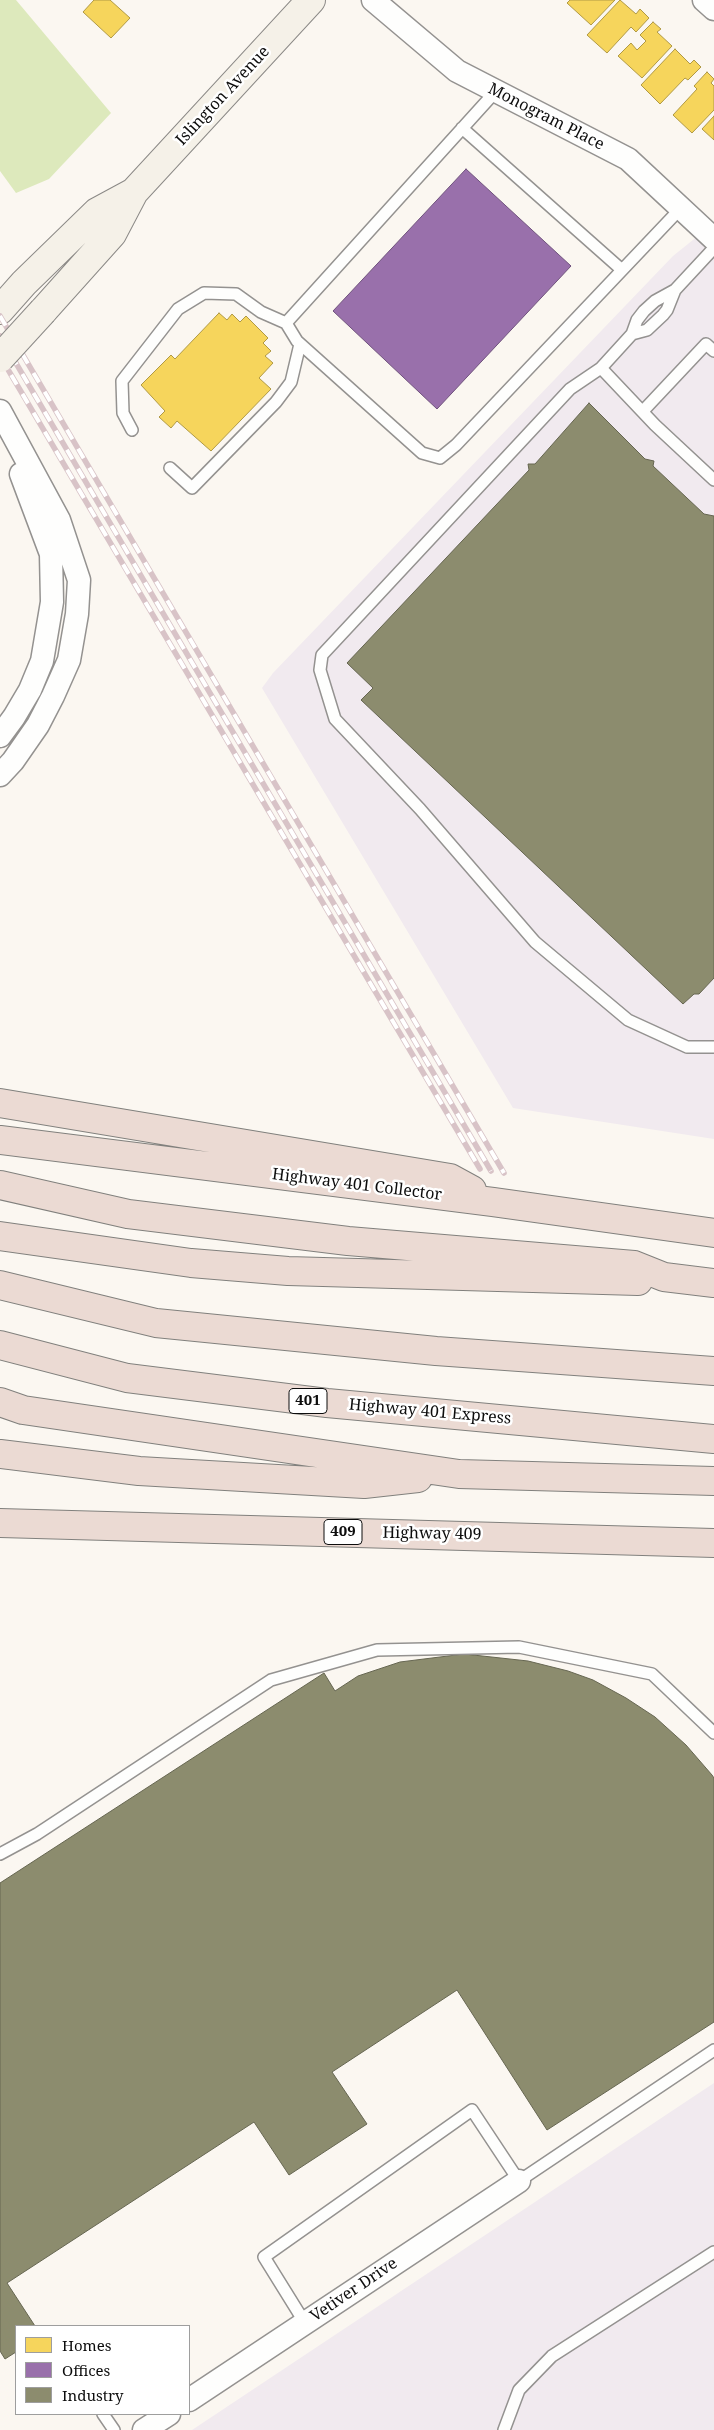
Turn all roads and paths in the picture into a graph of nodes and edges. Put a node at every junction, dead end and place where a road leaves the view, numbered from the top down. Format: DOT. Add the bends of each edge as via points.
graph roads {
  1 [pos="311,0"];
  2 [pos="373,0"];
  3 [pos="704,0"];
  4 [pos="714,9"];
  5 [pos="496,91"];
  6 [pos="462,128"];
  7 [pos="134,192"];
  8 [pos="681,208"];
  9 [pos="714,239"];
  10 [pos="714,248"];
  11 [pos="622,270"];
  12 [pos="0,310"];
  13 [pos="286,323"];
  14 [pos="300,344"];
  15 [pos="714,351"];
  16 [pos="0,358"];
  17 [pos="601,368"];
  18 [pos="0,411"];
  19 [pos="642,412"];
  20 [pos="0,416"];
  21 [pos="132,430"];
  22 [pos="170,468"];
  23 [pos="714,480"];
  24 [pos="0,736"];
  25 [pos="0,774"];
  26 [pos="714,1047"];
  27 [pos="0,1103"];
  28 [pos="0,1140"];
  29 [pos="0,1186"];
  30 [pos="493,1202"];
  31 [pos="714,1233"];
  32 [pos="0,1236"];
  33 [pos="664,1277"];
  34 [pos="714,1283"];
  35 [pos="0,1285"];
  36 [pos="0,1345"];
  37 [pos="714,1371"];
  38 [pos="0,1402"];
  39 [pos="714,1439"];
  40 [pos="0,1454"];
  41 [pos="459,1474"];
  42 [pos="714,1481"];
  43 [pos="0,1523"];
  44 [pos="714,1543"];
  45 [pos="714,1733"];
  46 [pos="0,1854"];
  47 [pos="714,2050"];
  48 [pos="519,2181"];
  49 [pos="714,2252"];
  50 [pos="306,2322"];
  51 [pos="190,2399"];
  52 [pos="104,2415"];
  53 [pos="167,2415"];
  54 [pos="114,2430"];
  55 [pos="144,2430"];
  56 [pos="504,2430"];
  1 -- 7 [label="main road, Islington Avenue"];
  2 -- 5 [label="street, Monogram Place" via="457,71"];
  3 -- 4 [label="street"];
  5 -- 6 [label="lane"];
  5 -- 8 [label="street, Monogram Place" via="628,159"];
  6 -- 11 [label="lane"];
  6 -- 13 [label="lane"];
  7 -- 12 [label="main road, Islington Avenue" via="97,212"];
  7 -- 16 [label="main road, Islington Avenue, bridge" via="112,234"];
  8 -- 9 [label="street, Monogram Place"];
  8 -- 11 [label="lane"];
  10 -- 17 [label="lane" via="675,290 644,311 632,334"];
  11 -- 14 [label="lane" via="440,458 422,453"];
  13 -- 14 [label="lane"];
  13 -- 21 [label="lane" via="261,312 236,294 204,293 178,309 122,381 122,413"];
  14 -- 22 [label="lane" via="291,382 276,402 192,488"];
  15 -- 19 [label="lane" via="706,344"];
  17 -- 19 [label="lane"];
  17 -- 26 [label="lane" via="570,389 322,655 320,670 335,719 420,809 535,942 628,1020 687,1047"];
  18 -- 25 [label="street" via="59,520 79,580 69,660 38,725"];
  19 -- 23 [label="lane"];
  20 -- 24 [label="street" via="51,554 52,602 42,661 30,690"];
  27 -- 30 [label="highway" via="450,1178"];
  28 -- 30 [label="highway, Highway 401 Collector"];
  29 -- 33 [label="highway" via="128,1214 348,1241 634,1265"];
  30 -- 31 [label="highway, Highway 401 Collector"];
  32 -- 33 [label="highway" via="191,1263 288,1271 636,1282"];
  33 -- 34 [label="highway"];
  35 -- 37 [label="highway" via="156,1323 436,1351"];
  36 -- 39 [label="highway, Highway 401 Express / 401" via="127,1378 327,1403"];
  38 -- 41 [label="highway" via="23,1410"];
  40 -- 41 [label="highway" via="139,1470 364,1484"];
  41 -- 42 [label="highway"];
  43 -- 44 [label="highway, Highway 409 / 409"];
  45 -- 46 [label="lane" via="652,1674 519,1647 377,1650 271,1680 37,1834"];
  47 -- 48 [label="lane"];
  48 -- 50 [label="street, Vetiver Drive"];
  48 -- 50 [label="lane" via="472,2110 264,2257"];
  49 -- 56 [label="lane" via="552,2356 519,2390"];
  50 -- 51 [label="street, Vetiver Drive"];
  52 -- 54 [label="lane"];
  53 -- 55 [label="street"];
}
